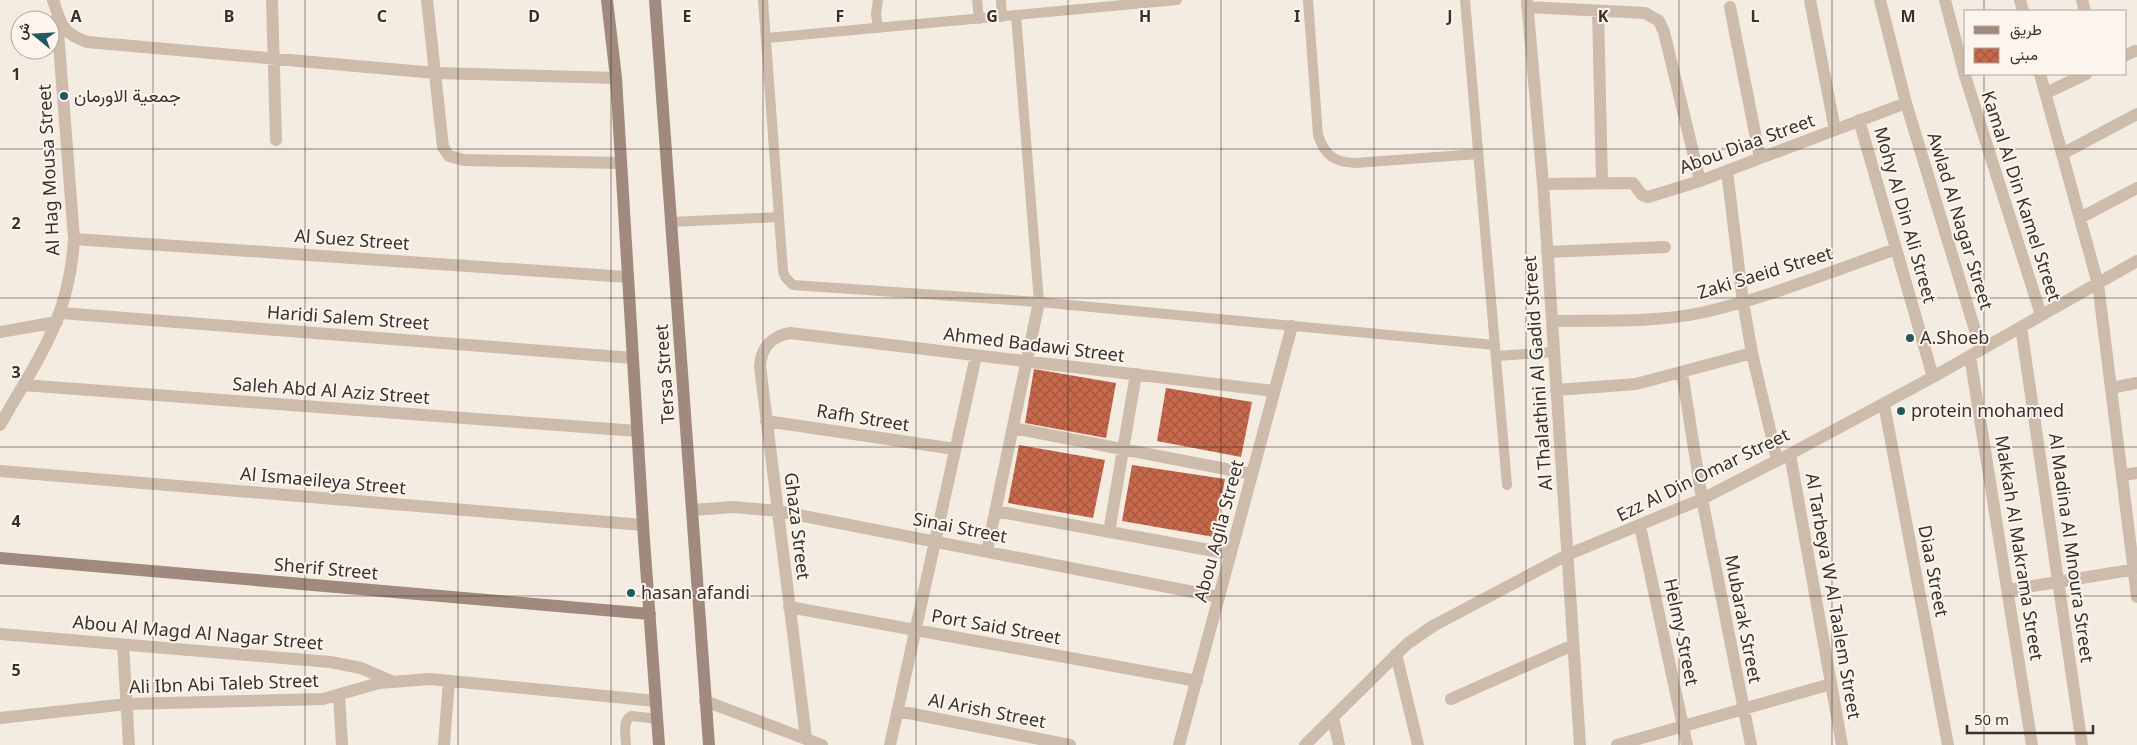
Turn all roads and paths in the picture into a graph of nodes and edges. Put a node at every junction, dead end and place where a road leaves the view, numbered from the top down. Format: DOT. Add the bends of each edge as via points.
graph roads {
  1 [pos="272,0"];
  2 [pos="427,0"];
  3 [pos="607,0"];
  4 [pos="654,0"];
  5 [pos="763,0"];
  6 [pos="878,0"];
  7 [pos="977,0"];
  8 [pos="1001,0"];
  9 [pos="1177,0"];
  10 [pos="1308,0"];
  11 [pos="1465,0"];
  12 [pos="1810,0"];
  13 [pos="1880,0"];
  14 [pos="1945,0"];
  15 [pos="1132,2"];
  16 [pos="1527,4"];
  17 [pos="1730,8"];
  18 [pos="1598,11"];
  19 [pos="1016,15"];
  20 [pos="1002,16"];
  21 [pos="979,18"];
  22 [pos="60,21"];
  23 [pos="878,28"];
  24 [pos="767,38"];
  25 [pos="60,55"];
  26 [pos="274,58"];
  27 [pos="1964,72"];
  28 [pos="435,73"];
  29 [pos="1965,75"];
  30 [pos="2040,75"];
  31 [pos="2084,75"];
  32 [pos="616,78"];
  33 [pos="2046,93"];
  34 [pos="1906,103"];
  35 [pos="2137,114"];
  36 [pos="1859,120"];
  37 [pos="1835,130"];
  38 [pos="276,140"];
  39 [pos="1478,154"];
  40 [pos="2062,154"];
  41 [pos="1760,158"];
  42 [pos="621,163"];
  43 [pos="1726,170"];
  44 [pos="1700,181"];
  45 [pos="1602,183"];
  46 [pos="1543,184"];
  47 [pos="2137,188"];
  48 [pos="779,217"];
  49 [pos="2080,218"];
  50 [pos="671,222"];
  51 [pos="74,239"];
  52 [pos="1665,247"];
  53 [pos="1896,249"];
  54 [pos="1547,252"];
  55 [pos="2137,261"];
  56 [pos="628,277"];
  57 [pos="2098,284"];
  58 [pos="1039,302"];
  59 [pos="1743,302"];
  60 [pos="2041,315"];
  61 [pos="59,318"];
  62 [pos="1552,321"];
  63 [pos="1292,326"];
  64 [pos="2021,327"];
  65 [pos="0,332"];
  66 [pos="790,333"];
  67 [pos="1495,345"];
  68 [pos="1554,352"];
  69 [pos="1976,353"];
  70 [pos="1752,354"];
  71 [pos="976,356"];
  72 [pos="1496,356"];
  73 [pos="633,358"];
  74 [pos="1027,362"];
  75 [pos="1682,372"];
  76 [pos="1136,374"];
  77 [pos="1933,377"];
  78 [pos="2137,383"];
  79 [pos="23,385"];
  80 [pos="2111,388"];
  81 [pos="1556,390"];
  82 [pos="1274,391"];
  83 [pos="1884,404"];
  84 [pos="766,421"];
  85 [pos="0,426"];
  86 [pos="1013,428"];
  87 [pos="637,431"];
  88 [pos="955,449"];
  89 [pos="1123,449"];
  90 [pos="1790,454"];
  91 [pos="1776,460"];
  92 [pos="0,471"];
  93 [pos="2137,473"];
  94 [pos="1252,474"];
  95 [pos="2122,475"];
  96 [pos="1507,485"];
  97 [pos="1702,499"];
  98 [pos="692,510"];
  99 [pos="778,511"];
  100 [pos="995,511"];
  101 [pos="643,525"];
  102 [pos="1640,526"];
  103 [pos="1109,532"];
  104 [pos="935,541"];
  105 [pos="986,551"];
  106 [pos="1231,554"];
  107 [pos="1567,555"];
  108 [pos="0,558"];
  109 [pos="2135,570"];
  110 [pos="2058,582"];
  111 [pos="2008,590"];
  112 [pos="1219,597"];
  113 [pos="2137,597"];
  114 [pos="790,606"];
  115 [pos="650,614"];
  116 [pos="916,630"];
  117 [pos="0,634"];
  118 [pos="123,645"];
  119 [pos="1573,646"];
  120 [pos="1396,654"];
  121 [pos="391,681"];
  122 [pos="449,681"];
  123 [pos="1196,681"];
  124 [pos="1831,684"];
  125 [pos="339,695"];
  126 [pos="1451,699"];
  127 [pos="656,700"];
  128 [pos="706,701"];
  129 [pos="127,704"];
  130 [pos="1744,709"];
  131 [pos="898,711"];
  132 [pos="1333,717"];
  133 [pos="0,718"];
  134 [pos="658,719"];
  135 [pos="1683,726"];
  136 [pos="806,738"];
  137 [pos="129,745"];
  138 [pos="342,745"];
  139 [pos="444,745"];
  140 [pos="626,745"];
  141 [pos="660,745"];
  142 [pos="708,745"];
  143 [pos="822,745"];
  144 [pos="890,745"];
  145 [pos="1070,745"];
  146 [pos="1179,745"];
  147 [pos="1304,745"];
  148 [pos="1339,745"];
  149 [pos="1418,745"];
  150 [pos="1580,745"];
  151 [pos="1617,745"];
  152 [pos="1687,745"];
  153 [pos="1751,745"];
  154 [pos="1842,745"];
  155 [pos="1948,745"];
  156 [pos="2032,745"];
  157 [pos="2082,745"];
  1 -- 26 [label="street"];
  2 -- 28 [label="street"];
  3 -- 32 [label="main road, Tersa Street"];
  4 -- 50 [label="main road, Tersa Street"];
  5 -- 24 [label="lane"];
  6 -- 23 [label="lane"];
  7 -- 21 [label="lane"];
  8 -- 20 [label="lane"];
  9 -- 15 [label="lane"];
  10 -- 39 [label="lane" via="1318,135 1322,147 1331,157 1355,163"];
  11 -- 39 [label="lane"];
  12 -- 37 [label="street"];
  13 -- 34 [label="street, Awlad Al Nagar Street"];
  14 -- 27 [label="street, Kamal Al Din Kamel Street"];
  15 -- 19 [label="lane"];
  16 -- 18 [label="street"];
  16 -- 46 [label="street, Al Thalathini Al Gadid Street"];
  17 -- 41 [label="street"];
  18 -- 44 [label="street" via="1645,13 1663,26"];
  18 -- 45 [label="street"];
  19 -- 20 [label="lane"];
  19 -- 58 [label="lane"];
  20 -- 21 [label="lane"];
  21 -- 23 [label="lane"];
  22 -- 26 [label="street" via="68,33 87,42"];
  23 -- 24 [label="lane"];
  24 -- 48 [label="lane"];
  25 -- 51 [label="street, Al Hag Mousa Street"];
  26 -- 28 [label="street"];
  26 -- 38 [label="street"];
  28 -- 32 [label="street"];
  28 -- 42 [label="street" via="443,147 454,158"];
  29 -- 60 [label="street, Kamal Al Din Kamel Street"];
  30 -- 33 [label="street"];
  31 -- 33 [label="street"];
  32 -- 42 [label="main road, Tersa Street"];
  33 -- 40 [label="street"];
  34 -- 36 [label="street, Abou Diaa Street"];
  34 -- 69 [label="street, Awlad Al Nagar Street"];
  35 -- 40 [label="street"];
  36 -- 37 [label="street, Abou Diaa Street"];
  36 -- 53 [label="street, Mohy Al Din Ali Street"];
  37 -- 41 [label="street, Abou Diaa Street"];
  39 -- 67 [label="lane"];
  40 -- 49 [label="street"];
  41 -- 43 [label="street, Abou Diaa Street"];
  42 -- 56 [label="main road, Tersa Street"];
  43 -- 44 [label="street, Abou Diaa Street"];
  43 -- 59 [label="street"];
  44 -- 45 [label="street, Abou Diaa Street" via="1648,197 1642,195 1633,183"];
  45 -- 46 [label="street"];
  46 -- 54 [label="street, Al Thalathini Al Gadid Street"];
  47 -- 49 [label="street"];
  48 -- 50 [label="lane"];
  48 -- 58 [label="lane" via="783,271 788,282 794,285"];
  49 -- 57 [label="street"];
  50 -- 98 [label="main road, Tersa Street"];
  51 -- 56 [label="street, Al Suez Street"];
  51 -- 61 [label="street, Al Hag Mousa Street" via="70,276"];
  52 -- 54 [label="street"];
  53 -- 59 [label="street, Zaki Saeid Street"];
  53 -- 77 [label="street, Mohy Al Din Ali Street"];
  54 -- 62 [label="street, Al Thalathini Al Gadid Street"];
  55 -- 57 [label="street, Ezz Al Din Omar Street"];
  56 -- 73 [label="main road, Tersa Street"];
  57 -- 60 [label="street, Ezz Al Din Omar Street"];
  57 -- 80 [label="street"];
  58 -- 63 [label="lane"];
  58 -- 74 [label="street"];
  59 -- 62 [label="street, Zaki Saeid Street" via="1700,313 1656,319"];
  59 -- 70 [label="street"];
  60 -- 64 [label="street, Ezz Al Din Omar Street"];
  61 -- 65 [label="street, Haridi Salem Street"];
  61 -- 73 [label="street, Haridi Salem Street"];
  61 -- 79 [label="street, Al Hag Mousa Street"];
  62 -- 68 [label="street, Al Thalathini Al Gadid Street"];
  63 -- 67 [label="lane"];
  63 -- 82 [label="street, Abou Agila Street"];
  64 -- 69 [label="street, Ezz Al Din Omar Street"];
  64 -- 110 [label="street, Al Madina Al Mnoura Street"];
  66 -- 71 [label="street, Ahmed Badawi Street"];
  66 -- 84 [label="street, Ghaza Street" via="770,341 760,359"];
  67 -- 72 [label="lane"];
  68 -- 72 [label="lane"];
  68 -- 81 [label="street, Al Thalathini Al Gadid Street"];
  69 -- 77 [label="street, Ezz Al Din Omar Street"];
  69 -- 111 [label="street, Makkah Al Makrama Street"];
  70 -- 75 [label="street"];
  70 -- 91 [label="street"];
  71 -- 74 [label="street, Ahmed Badawi Street"];
  71 -- 88 [label="street"];
  72 -- 96 [label="lane"];
  73 -- 87 [label="main road, Tersa Street"];
  74 -- 76 [label="street, Ahmed Badawi Street"];
  74 -- 86 [label="street"];
  75 -- 81 [label="street" via="1636,384"];
  75 -- 97 [label="street, Mubarak Street"];
  76 -- 82 [label="street, Ahmed Badawi Street"];
  76 -- 89 [label="street"];
  77 -- 83 [label="street, Ezz Al Din Omar Street"];
  78 -- 80 [label="street"];
  79 -- 85 [label="street, Al Hag Mousa Street"];
  79 -- 87 [label="street, Saleh Abd Al Aziz Street"];
  80 -- 95 [label="street"];
  81 -- 107 [label="street, Al Thalathini Al Gadid Street"];
  82 -- 94 [label="street, Abou Agila Street"];
  83 -- 90 [label="street, Ezz Al Din Omar Street"];
  83 -- 155 [label="street, Diaa Street"];
  84 -- 88 [label="street, Rafh Street"];
  84 -- 99 [label="street, Ghaza Street"];
  86 -- 89 [label="street"];
  86 -- 100 [label="street"];
  87 -- 101 [label="main road, Tersa Street"];
  88 -- 104 [label="street"];
  89 -- 94 [label="street"];
  89 -- 103 [label="street"];
  90 -- 91 [label="street, Ezz Al Din Omar Street"];
  90 -- 124 [label="street, Al Tarbeya W Al Taalem Street"];
  91 -- 97 [label="street, Ezz Al Din Omar Street"];
  92 -- 101 [label="street, Al Ismaeileya Street"];
  93 -- 95 [label="street"];
  94 -- 106 [label="street, Abou Agila Street"];
  95 -- 109 [label="street"];
  97 -- 102 [label="street, Ezz Al Din Omar Street"];
  97 -- 130 [label="street, Mubarak Street"];
  98 -- 99 [label="street, Sinai Street" via="734,507"];
  98 -- 128 [label="main road, Tersa Street"];
  99 -- 104 [label="street, Sinai Street"];
  99 -- 114 [label="street, Ghaza Street"];
  100 -- 103 [label="street"];
  100 -- 105 [label="street"];
  101 -- 115 [label="main road, Tersa Street"];
  102 -- 107 [label="street, Ezz Al Din Omar Street"];
  102 -- 135 [label="street, Helmy Street"];
  103 -- 106 [label="street"];
  104 -- 105 [label="street, Sinai Street"];
  104 -- 116 [label="street"];
  105 -- 112 [label="street, Sinai Street"];
  106 -- 112 [label="street, Abou Agila Street"];
  107 -- 119 [label="street, Al Thalathini Al Gadid Street"];
  107 -- 120 [label="street, Ezz Al Din Omar Street" via="1433,626"];
  108 -- 115 [label="main road, Sherif Street"];
  109 -- 110 [label="street"];
  109 -- 113 [label="street"];
  110 -- 111 [label="street"];
  110 -- 157 [label="street, Al Madina Al Mnoura Street"];
  111 -- 156 [label="street, Makkah Al Makrama Street"];
  112 -- 123 [label="street, Abou Agila Street"];
  114 -- 116 [label="street, Port Said Street"];
  114 -- 136 [label="street, Ghaza Street"];
  115 -- 127 [label="main road, Tersa Street"];
  116 -- 123 [label="street, Port Said Street"];
  116 -- 131 [label="street"];
  117 -- 118 [label="street, Abou Al Magd Al Nagar Street"];
  118 -- 121 [label="street, Abou Al Magd Al Nagar Street" via="330,662 362,668"];
  118 -- 129 [label="street"];
  119 -- 126 [label="street"];
  119 -- 150 [label="street, Al Thalathini Al Gadid Street"];
  120 -- 132 [label="street, Ezz Al Din Omar Street"];
  120 -- 149 [label="street"];
  121 -- 122 [label="street, Ali Ibn Abi Taleb Street"];
  121 -- 125 [label="street, Ali Ibn Abi Taleb Street"];
  122 -- 127 [label="street, Ali Ibn Abi Taleb Street"];
  122 -- 139 [label="street"];
  123 -- 146 [label="street, Abou Agila Street"];
  124 -- 130 [label="street"];
  124 -- 154 [label="street, Al Tarbeya W Al Taalem Street"];
  125 -- 129 [label="street, Ali Ibn Abi Taleb Street" via="315,699"];
  125 -- 138 [label="street"];
  127 -- 134 [label="main road, Tersa Street"];
  128 -- 136 [label="street"];
  128 -- 142 [label="main road, Tersa Street"];
  129 -- 133 [label="street, Ali Ibn Abi Taleb Street"];
  129 -- 137 [label="street"];
  130 -- 135 [label="street"];
  130 -- 153 [label="street, Mubarak Street"];
  131 -- 144 [label="street"];
  131 -- 145 [label="street, Al Arish Street"];
  132 -- 147 [label="street, Ezz Al Din Omar Street"];
  132 -- 148 [label="street"];
  134 -- 140 [label="lane" via="627,718"];
  134 -- 141 [label="main road, Tersa Street"];
  135 -- 151 [label="street"];
  135 -- 152 [label="street, Helmy Street"];
  136 -- 143 [label="street"];
}
